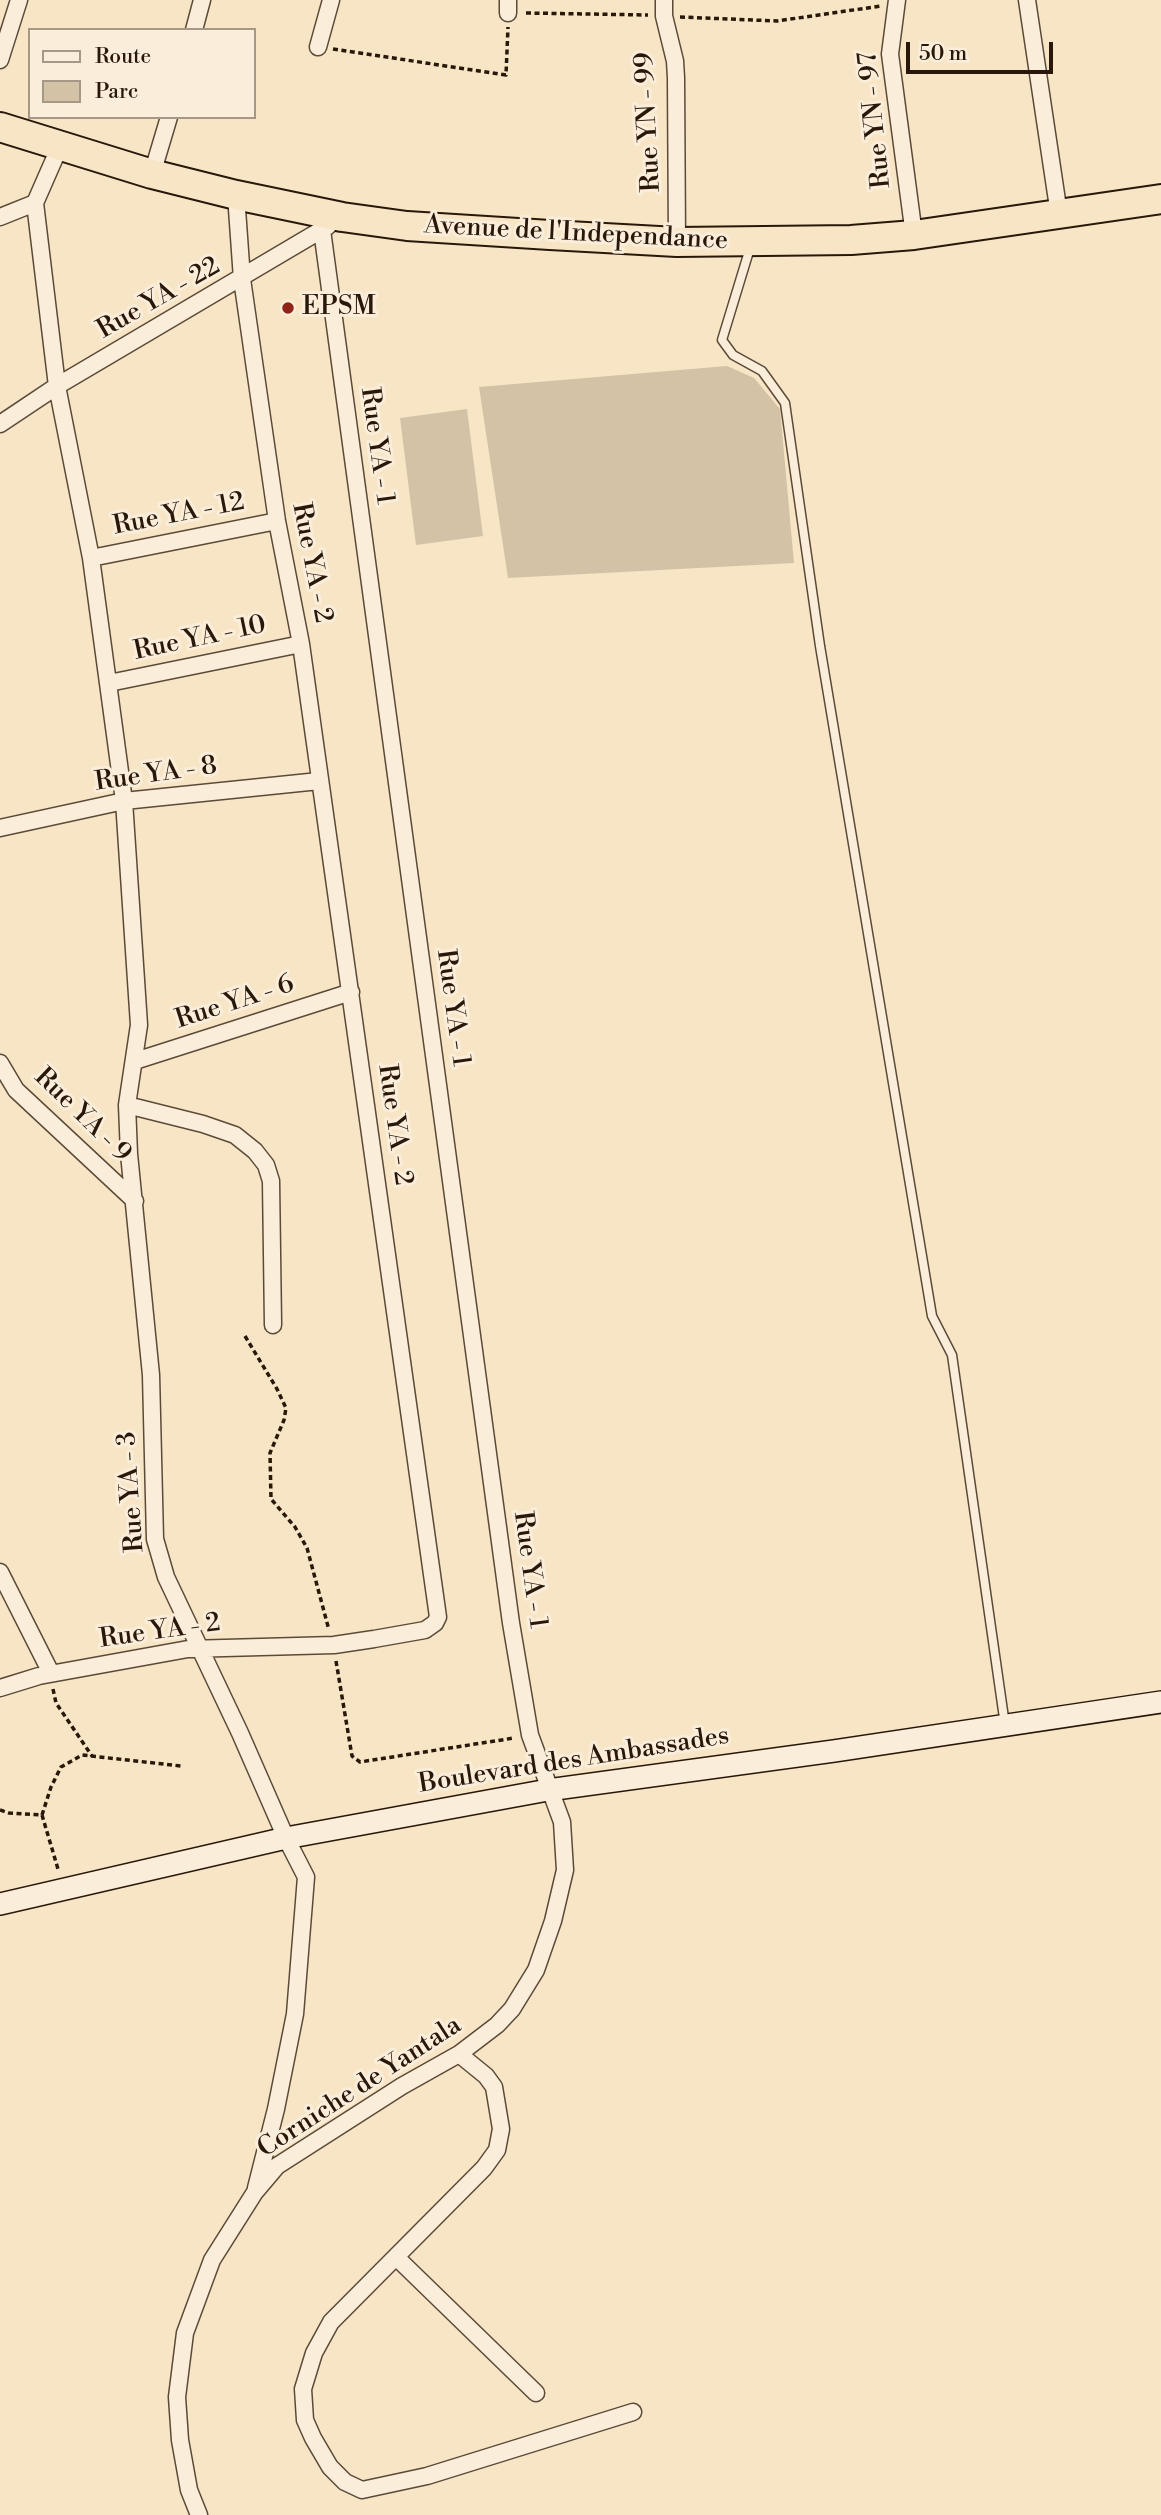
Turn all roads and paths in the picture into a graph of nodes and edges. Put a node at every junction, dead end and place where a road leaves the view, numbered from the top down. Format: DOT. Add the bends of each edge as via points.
graph roads {
  1 [pos="19,0"];
  2 [pos="202,0"];
  3 [pos="331,0"];
  4 [pos="1027,0"];
  5 [pos="897,2"];
  6 [pos="508,7"];
  7 [pos="664,8"];
  8 [pos="195,28"];
  9 [pos="318,47"];
  10 [pos="0,60"];
  11 [pos="168,119"];
  12 [pos="0,127"];
  13 [pos="60,146"];
  14 [pos="152,174"];
  15 [pos="236,195"];
  16 [pos="1161,199"];
  17 [pos="35,203"];
  18 [pos="1059,214"];
  19 [pos="0,216"];
  20 [pos="332,223"];
  21 [pos="914,235"];
  22 [pos="751,241"];
  23 [pos="677,242"];
  24 [pos="242,279"];
  25 [pos="57,386"];
  26 [pos="0,424"];
  27 [pos="277,521"];
  28 [pos="91,558"];
  29 [pos="301,644"];
  30 [pos="109,683"];
  31 [pos="319,781"];
  32 [pos="124,801"];
  33 [pos="0,828"];
  34 [pos="351,992"];
  35 [pos="135,1061"];
  36 [pos="0,1063"];
  37 [pos="127,1105"];
  38 [pos="135,1201"];
  39 [pos="273,1325"];
  40 [pos="245,1336"];
  41 [pos="0,1572"];
  42 [pos="334,1645"];
  43 [pos="199,1648"];
  44 [pos="51,1673"];
  45 [pos="0,1688"];
  46 [pos="1161,1702"];
  47 [pos="1005,1724"];
  48 [pos="530,1735"];
  49 [pos="92,1756"];
  50 [pos="181,1766"];
  51 [pos="548,1790"];
  52 [pos="0,1810"];
  53 [pos="42,1815"];
  54 [pos="286,1838"];
  55 [pos="65,1890"];
  56 [pos="0,1904"];
  57 [pos="459,2054"];
  58 [pos="255,2192"];
  59 [pos="396,2258"];
  60 [pos="536,2393"];
  61 [pos="633,2412"];
  62 [pos="198,2515"];
  1 -- 10 [label="street"];
  2 -- 8 [label="street"];
  3 -- 9 [label="street"];
  4 -- 18 [label="street"];
  5 -- 7 [label="path" via="777,22"];
  5 -- 21 [label="street, Rue YN - 97" via="890,54"];
  6 -- 7 [label="path"];
  6 -- 9 [label="path" via="506,75"];
  7 -- 23 [label="street, Rue YN - 99" via="675,61"];
  11 -- 14 [label="street"];
  12 -- 13 [label="highway, Avenue de l'Independance"];
  13 -- 14 [label="highway, Avenue de l'Independance"];
  13 -- 17 [label="street"];
  14 -- 15 [label="highway, Avenue de l'Independance"];
  15 -- 20 [label="highway, Avenue de l'Independance"];
  15 -- 24 [label="street, Rue YA - 2"];
  16 -- 18 [label="highway, Avenue de l'Independance"];
  17 -- 19 [label="street"];
  17 -- 25 [label="street, Rue YA - 3"];
  18 -- 21 [label="highway, Avenue de l'Independance"];
  20 -- 23 [label="highway, Avenue de l'Independance"];
  20 -- 24 [label="street, Rue YA - 22"];
  20 -- 48 [label="street, Rue YA - 1" via="465,1289"];
  21 -- 22 [label="highway, Avenue de l'Independance"];
  22 -- 23 [label="highway, Avenue de l'Independance"];
  22 -- 47 [label="lane" via="722,340 733,355 762,371 785,403 820,646 932,1316 952,1355"];
  24 -- 25 [label="street, Rue YA - 22"];
  24 -- 27 [label="street, Rue YA - 2"];
  25 -- 26 [label="street, Rue YA - 22"];
  25 -- 28 [label="street, Rue YA - 3"];
  27 -- 28 [label="street, Rue YA - 12"];
  27 -- 29 [label="street, Rue YA - 2"];
  28 -- 30 [label="street, Rue YA - 3"];
  29 -- 30 [label="street, Rue YA - 10"];
  29 -- 31 [label="street, Rue YA - 2"];
  30 -- 32 [label="street, Rue YA - 3"];
  31 -- 32 [label="street, Rue YA - 8"];
  31 -- 34 [label="street, Rue YA - 2"];
  32 -- 33 [label="street, Rue YA - 8"];
  32 -- 35 [label="street, Rue YA - 3" via="139,1025"];
  34 -- 35 [label="street, Rue YA - 6"];
  34 -- 42 [label="street, Rue YA - 2" via="438,1617 425,1630"];
  35 -- 37 [label="street, Rue YA - 3"];
  36 -- 38 [label="street, Rue YA - 9" via="16,1090"];
  37 -- 38 [label="street, Rue YA - 3"];
  37 -- 39 [label="street" via="234,1135 266,1165 271,1181"];
  38 -- 43 [label="street, Rue YA - 3" via="151,1375 155,1539 166,1577"];
  40 -- 42 [label="path" via="286,1408 270,1453 271,1499 307,1548"];
  41 -- 44 [label="street"];
  42 -- 43 [label="street, Rue YA - 2"];
  42 -- 48 [label="path" via="352,1756 360,1762"];
  43 -- 44 [label="street, Rue YA - 2"];
  43 -- 54 [label="street, Rue YA - 3"];
  44 -- 45 [label="street, Rue YA - 2"];
  44 -- 49 [label="path" via="55,1703"];
  46 -- 47 [label="main road, Boulevard des Ambassades"];
  47 -- 51 [label="main road, Boulevard des Ambassades"];
  48 -- 51 [label="street, Rue YA - 1"];
  49 -- 50 [label="path"];
  49 -- 53 [label="path" via="82,1755 61,1767"];
  51 -- 54 [label="main road, Boulevard des Ambassades"];
  51 -- 57 [label="street, Corniche de Yantala" via="562,1822 565,1870 541,1958 512,2009"];
  52 -- 53 [label="path"];
  53 -- 55 [label="path"];
  54 -- 55 [label="main road, Boulevard des Ambassades"];
  54 -- 58 [label="street, Rue YA - 3" via="306,1877 295,2014"];
  55 -- 56 [label="main road, Boulevard des Ambassades"];
  57 -- 58 [label="street, Corniche de Yantala" via="277,2166"];
  57 -- 59 [label="street" via="494,2087 501,2129 497,2150"];
  58 -- 62 [label="street, Corniche de Yantala" via="212,2260 185,2333 177,2397 180,2440"];
  59 -- 60 [label="street"];
  59 -- 61 [label="street" via="331,2322 314,2353 303,2389 305,2420 313,2438 330,2468 345,2482 362,2490 415,2479"];
}
